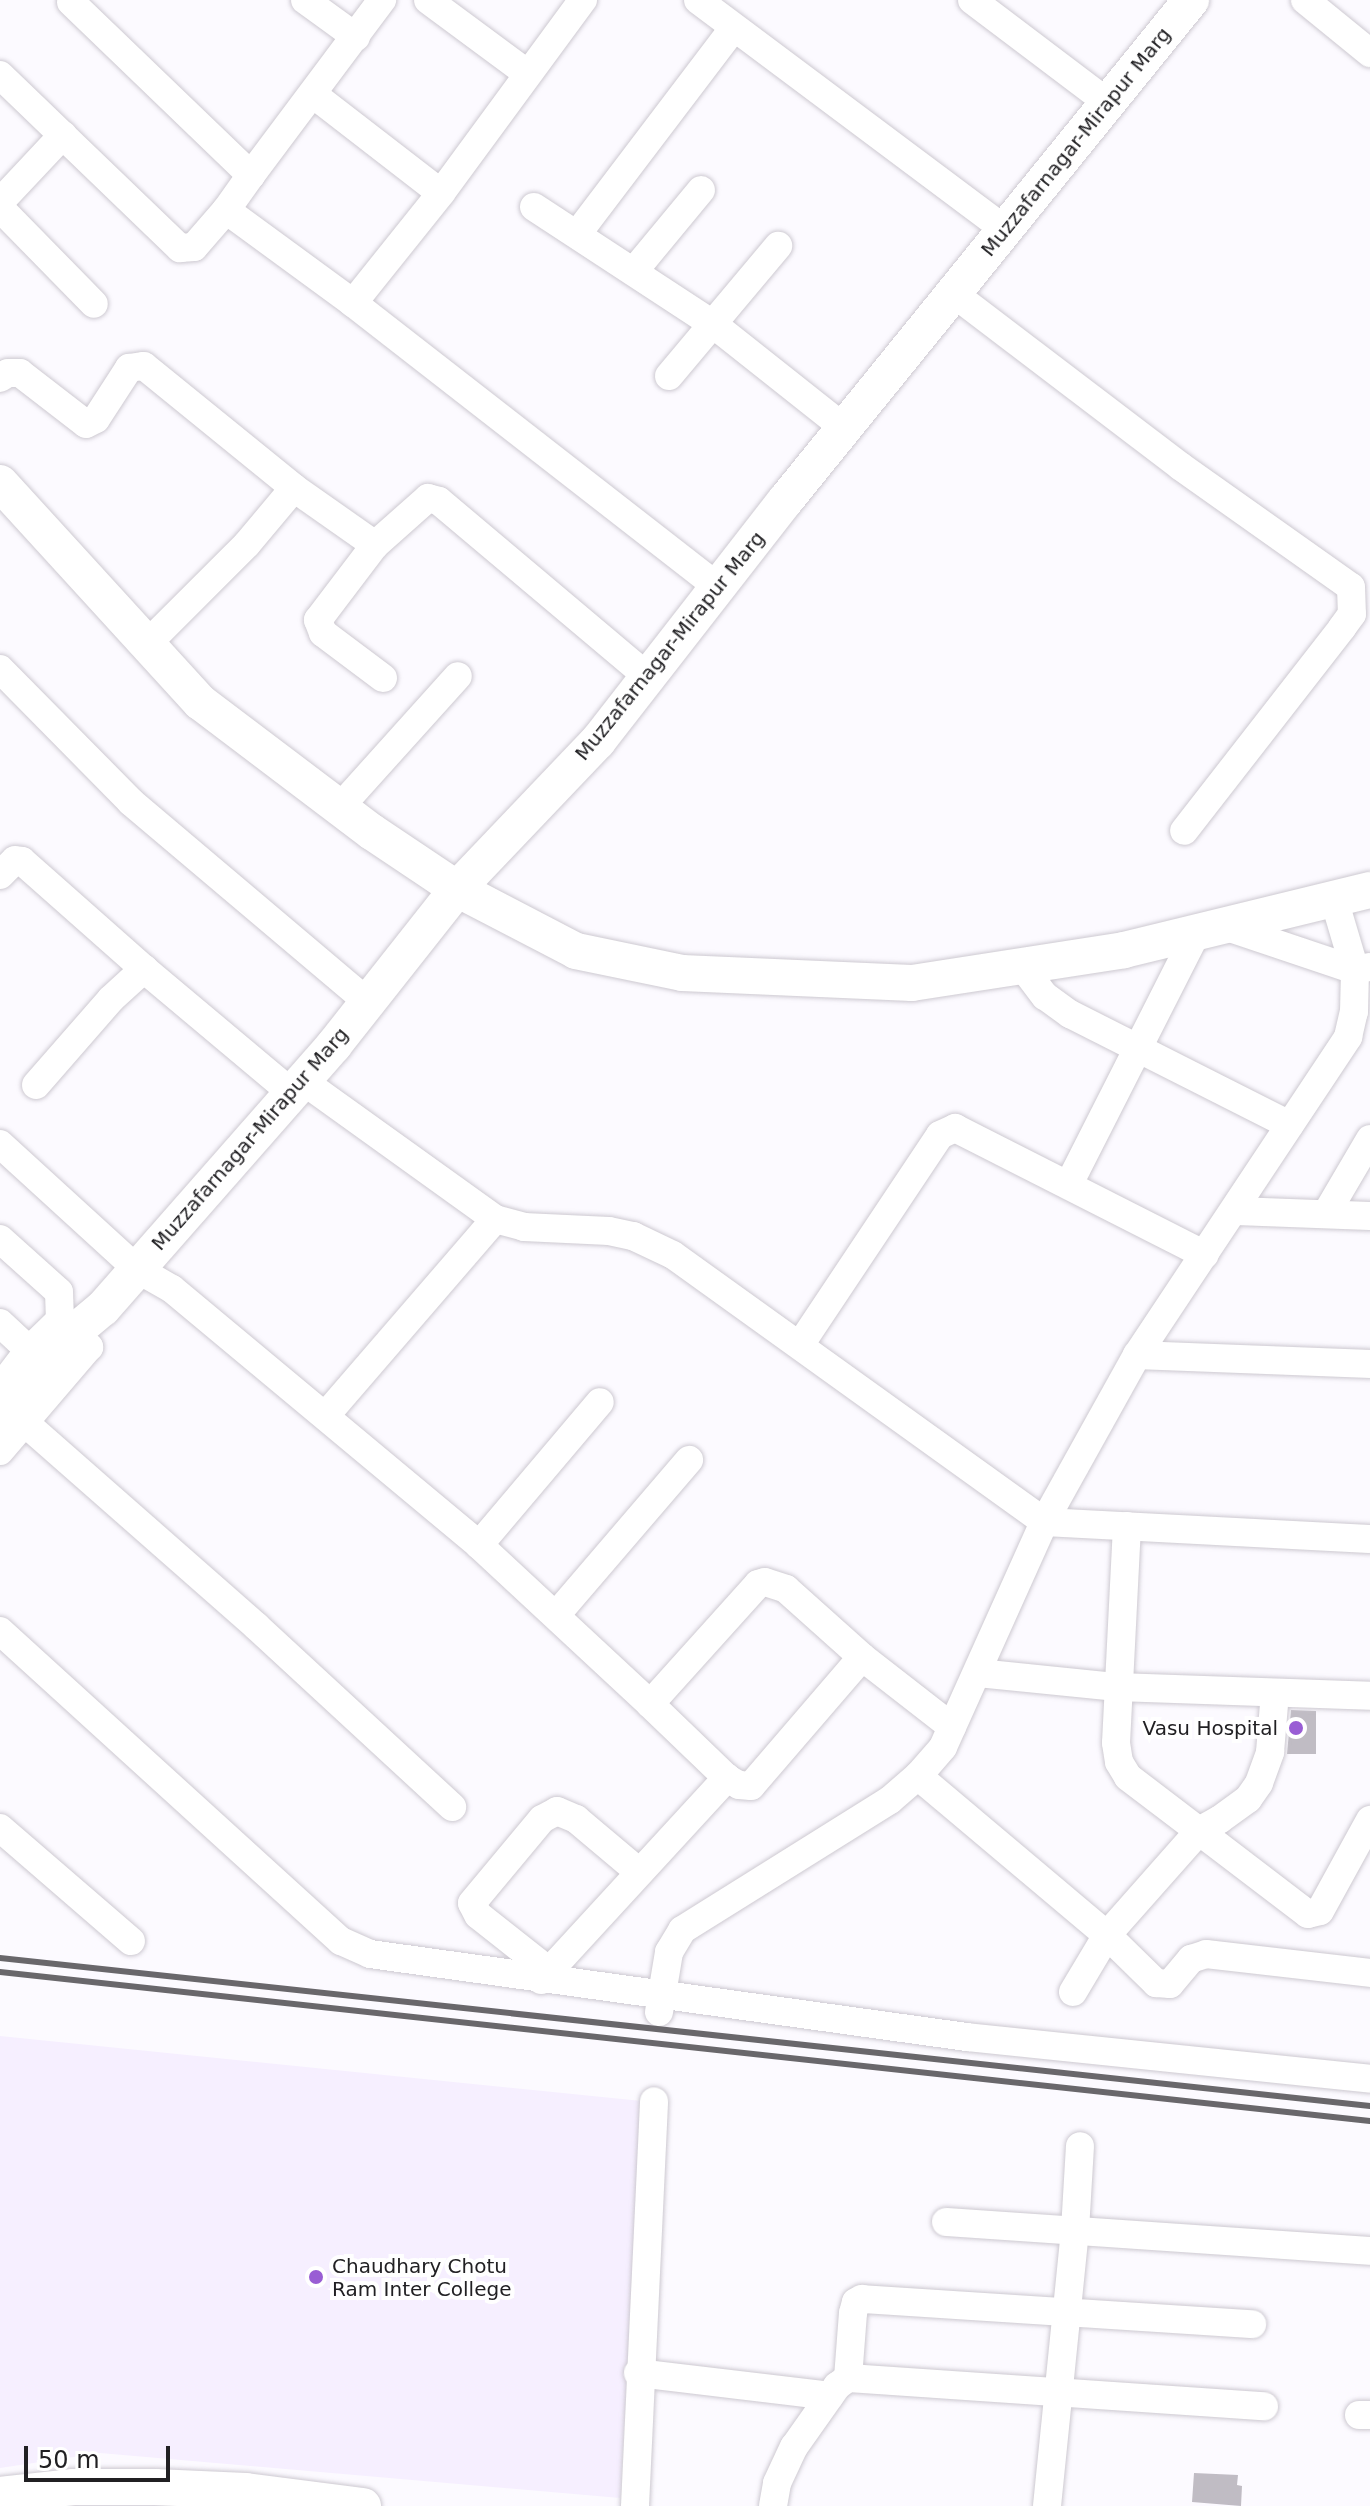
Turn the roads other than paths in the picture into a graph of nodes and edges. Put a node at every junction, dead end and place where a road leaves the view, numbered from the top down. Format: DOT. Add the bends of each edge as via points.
graph roads {
  1 [pos="305,0"];
  2 [pos="382,0"];
  3 [pos="428,0"];
  4 [pos="583,0"];
  5 [pos="698,0"];
  6 [pos="972,0"];
  7 [pos="1191,0"];
  8 [pos="1305,0"];
  9 [pos="71,2"];
  10 [pos="733,29"];
  11 [pos="356,37"];
  12 [pos="1370,53"];
  13 [pos="528,74"];
  14 [pos="0,75"];
  15 [pos="314,95"];
  16 [pos="1108,103"];
  17 [pos="63,135"];
  18 [pos="251,175"];
  19 [pos="701,190"];
  20 [pos="441,193"];
  21 [pos="0,202"];
  22 [pos="534,207"];
  23 [pos="0,208"];
  24 [pos="226,210"];
  25 [pos="1005,230"];
  26 [pos="578,233"];
  27 [pos="778,246"];
  28 [pos="634,271"];
  29 [pos="953,293"];
  30 [pos="353,303"];
  31 [pos="94,304"];
  32 [pos="713,324"];
  33 [pos="4,370"];
  34 [pos="669,376"];
  35 [pos="844,428"];
  36 [pos="0,483"];
  37 [pos="294,488"];
  38 [pos="375,545"];
  39 [pos="718,587"];
  40 [pos="147,644"];
  41 [pos="0,669"];
  42 [pos="458,676"];
  43 [pos="648,677"];
  44 [pos="383,678"];
  45 [pos="340,807"];
  46 [pos="1184,831"];
  47 [pos="0,875"];
  48 [pos="457,889"];
  49 [pos="1370,890"];
  50 [pos="1334,899"];
  51 [pos="1211,929"];
  52 [pos="1022,966"];
  53 [pos="1362,968"];
  54 [pos="144,969"];
  55 [pos="368,1002"];
  56 [pos="1138,1048"];
  57 [pos="36,1085"];
  58 [pos="297,1087"];
  59 [pos="1290,1125"];
  60 [pos="1370,1139"];
  61 [pos="0,1144"];
  62 [pos="1069,1184"];
  63 [pos="1236,1211"];
  64 [pos="1326,1214"];
  65 [pos="1370,1216"];
  66 [pos="495,1219"];
  67 [pos="0,1239"];
  68 [pos="1205,1255"];
  69 [pos="137,1269"];
  70 [pos="0,1323"];
  71 [pos="66,1326"];
  72 [pos="800,1345"];
  73 [pos="29,1350"];
  74 [pos="1137,1355"];
  75 [pos="1370,1364"];
  76 [pos="0,1388"];
  77 [pos="600,1402"];
  78 [pos="326,1415"];
  79 [pos="12,1420"];
  80 [pos="0,1451"];
  81 [pos="689,1460"];
  82 [pos="1044,1522"];
  83 [pos="1127,1526"];
  84 [pos="1370,1539"];
  85 [pos="479,1545"];
  86 [pos="557,1614"];
  87 [pos="0,1631"];
  88 [pos="862,1657"];
  89 [pos="978,1673"];
  90 [pos="1117,1687"];
  91 [pos="1275,1693"];
  92 [pos="1370,1696"];
  93 [pos="650,1704"];
  94 [pos="952,1727"];
  95 [pos="918,1776"];
  96 [pos="727,1778"];
  97 [pos="452,1807"];
  98 [pos="1370,1820"];
  99 [pos="0,1828"];
  100 [pos="1199,1831"];
  101 [pos="639,1872"];
  102 [pos="1107,1935"];
  103 [pos="131,1941"];
  104 [pos="1370,1973"];
  105 [pos="545,1975"];
  106 [pos="1073,1992"];
  107 [pos="659,2004"];
  108 [pos="1370,2079"];
  109 [pos="654,2101"];
  110 [pos="1080,2146"];
  111 [pos="946,2222"];
  112 [pos="1075,2230"];
  113 [pos="1370,2251"];
  114 [pos="1067,2312"];
  115 [pos="1252,2324"];
  116 [pos="638,2373"];
  117 [pos="839,2387"];
  118 [pos="795,2391"];
  119 [pos="1060,2391"];
  120 [pos="1264,2406"];
  121 [pos="812,2423"];
  122 [pos="20,2497"];
  123 [pos="363,2506"];
  124 [pos="635,2506"];
  125 [pos="773,2506"];
  126 [pos="1047,2506"];
  1 -- 11 [label="street"];
  2 -- 11 [label="street"];
  3 -- 13 [label="street"];
  4 -- 13 [label="street"];
  5 -- 10 [label="street"];
  6 -- 16 [label="street"];
  7 -- 16 [label="main road, Muzzafarnagar-Mirapur Marg"];
  8 -- 12 [label="street"];
  9 -- 18 [label="street"];
  10 -- 25 [label="street"];
  10 -- 26 [label="street"];
  11 -- 15 [label="street"];
  13 -- 20 [label="street"];
  14 -- 17 [label="street"];
  15 -- 18 [label="street"];
  15 -- 20 [label="street"];
  16 -- 25 [label="main road, Muzzafarnagar-Mirapur Marg"];
  17 -- 21 [label="street"];
  17 -- 24 [label="street" via="185,250 197,244"];
  18 -- 24 [label="street"];
  19 -- 28 [label="street"];
  20 -- 30 [label="street"];
  22 -- 26 [label="street"];
  23 -- 31 [label="street"];
  24 -- 30 [label="street"];
  25 -- 29 [label="main road, Muzzafarnagar-Mirapur Marg"];
  26 -- 28 [label="street"];
  27 -- 32 [label="street"];
  28 -- 32 [label="street"];
  29 -- 35 [label="main road, Muzzafarnagar-Mirapur Marg"];
  29 -- 46 [label="street" via="1180,466 1351,587 1352,614"];
  30 -- 39 [label="street"];
  32 -- 34 [label="street"];
  32 -- 35 [label="street"];
  33 -- 37 [label="street" via="20,373 86,424 96,419 129,368 144,366"];
  35 -- 39 [label="main road, Muzzafarnagar-Mirapur Marg"];
  36 -- 40 [label="main road"];
  37 -- 38 [label="street"];
  37 -- 40 [label="street" via="247,544"];
  38 -- 43 [label="street" via="421,501 439,501"];
  38 -- 44 [label="street" via="318,620 323,633"];
  39 -- 43 [label="main road, Muzzafarnagar-Mirapur Marg"];
  40 -- 45 [label="main road" via="200,702"];
  41 -- 55 [label="street" via="131,802"];
  42 -- 45 [label="street"];
  43 -- 48 [label="main road, Muzzafarnagar-Mirapur Marg" via="598,741"];
  45 -- 48 [label="main road"];
  47 -- 54 [label="street" via="12,861 22,861"];
  48 -- 52 [label="main road" via="576,951 682,973 912,983"];
  48 -- 55 [label="main road, Muzzafarnagar-Mirapur Marg"];
  49 -- 50 [label="main road"];
  50 -- 51 [label="main road"];
  50 -- 53 [label="street"];
  51 -- 52 [label="main road"];
  51 -- 53 [label="street"];
  51 -- 56 [label="street"];
  52 -- 56 [label="street" via="1056,1005"];
  53 -- 59 [label="street" via="1348,1037"];
  54 -- 57 [label="street"];
  54 -- 58 [label="street"];
  55 -- 58 [label="main road, Muzzafarnagar-Mirapur Marg"];
  56 -- 59 [label="street"];
  56 -- 62 [label="street"];
  58 -- 66 [label="street"];
  58 -- 69 [label="main road, Muzzafarnagar-Mirapur Marg"];
  59 -- 63 [label="street"];
  60 -- 64 [label="street"];
  61 -- 69 [label="street"];
  62 -- 68 [label="street"];
  62 -- 72 [label="street" via="961,1129 949,1129 928,1152"];
  63 -- 64 [label="street"];
  63 -- 68 [label="street"];
  64 -- 65 [label="street"];
  66 -- 72 [label="street" via="524,1227 609,1231 647,1242"];
  66 -- 78 [label="street"];
  67 -- 71 [label="street" via="56,1289"];
  68 -- 74 [label="street"];
  69 -- 71 [label="main road, Muzzafarnagar-Mirapur Marg" via="103,1308"];
  69 -- 78 [label="street" via="172,1289"];
  70 -- 73 [label="street"];
  71 -- 73 [label="street"];
  71 -- 79 [label="main road, Muzzafarnagar-Mirapur Marg"];
  72 -- 82 [label="street"];
  73 -- 76 [label="street"];
  74 -- 75 [label="street"];
  74 -- 82 [label="street"];
  77 -- 85 [label="street"];
  78 -- 85 [label="street"];
  79 -- 80 [label="street"];
  79 -- 97 [label="street" via="256,1626"];
  81 -- 86 [label="street"];
  82 -- 83 [label="street"];
  82 -- 89 [label="street"];
  83 -- 84 [label="street"];
  83 -- 90 [label="street"];
  85 -- 86 [label="street"];
  86 -- 93 [label="street"];
  87 -- 105 [label="street" via="341,1941 370,1954"];
  88 -- 93 [label="street" via="786,1589 765,1582"];
  88 -- 94 [label="street"];
  88 -- 96 [label="street" via="755,1783 746,1787"];
  89 -- 90 [label="street"];
  89 -- 94 [label="street"];
  90 -- 91 [label="street"];
  90 -- 100 [label="street" via="1116,1743 1123,1770"];
  91 -- 92 [label="street"];
  91 -- 100 [label="street" via="1270,1752 1259,1783 1237,1809"];
  93 -- 96 [label="street"];
  94 -- 95 [label="street" via="943,1747"];
  95 -- 102 [label="street"];
  95 -- 107 [label="street" via="849,1827 687,1924 669,1952"];
  96 -- 101 [label="street"];
  98 -- 100 [label="street" via="1320,1911 1308,1914"];
  99 -- 103 [label="street"];
  100 -- 102 [label="street"];
  101 -- 105 [label="street"];
  101 -- 105 [label="street" via="576,1819 557,1811 542,1819 472,1903 478,1915"];
  102 -- 104 [label="street" via="1161,1984 1170,1984 1191,1959 1206,1954"];
  102 -- 106 [label="street"];
  105 -- 107 [label="street"];
  107 -- 108 [label="street"];
  109 -- 116 [label="street"];
  110 -- 112 [label="street"];
  111 -- 112 [label="street"];
  112 -- 113 [label="street"];
  112 -- 114 [label="street"];
  114 -- 115 [label="street"];
  114 -- 117 [label="street" via="859,2300"];
  114 -- 119 [label="street"];
  116 -- 118 [label="street"];
  116 -- 124 [label="street"];
  117 -- 118 [label="street"];
  117 -- 119 [label="street"];
  117 -- 121 [label="street"];
  118 -- 121 [label="street"];
  119 -- 120 [label="street"];
  119 -- 126 [label="street"];
  121 -- 125 [label="street" via="785,2465"];
  122 -- 123 [label="main road" via="155,2487 246,2491"];
}
